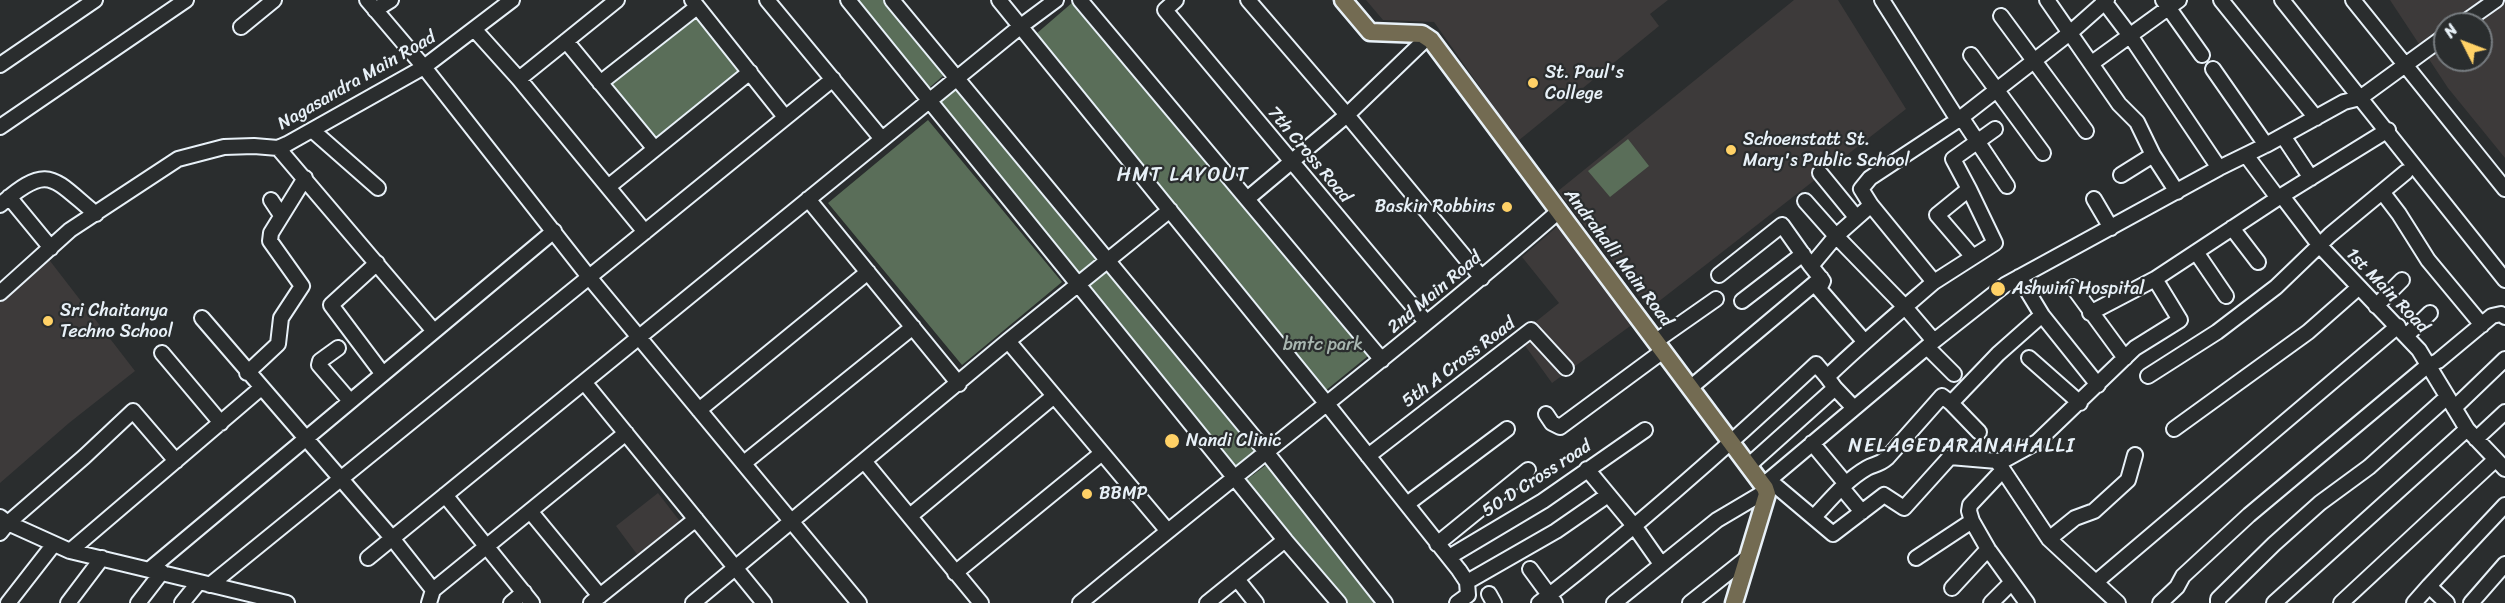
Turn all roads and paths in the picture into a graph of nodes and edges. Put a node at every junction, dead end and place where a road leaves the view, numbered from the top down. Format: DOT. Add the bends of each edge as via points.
graph roads {
  1 [pos="95,0"];
  2 [pos="186,0"];
  3 [pos="274,0"];
  4 [pos="391,0"];
  5 [pos="513,0"];
  6 [pos="617,0"];
  7 [pos="767,0"];
  8 [pos="848,0"];
  9 [pos="892,0"];
  10 [pos="999,0"];
  11 [pos="1056,0"];
  12 [pos="1080,0"];
  13 [pos="1176,0"];
  14 [pos="1248,0"];
  15 [pos="1343,0"];
  16 [pos="1881,0"];
  17 [pos="2046,0"];
  18 [pos="2221,0"];
  19 [pos="2282,0"];
  20 [pos="2353,0"];
  21 [pos="2496,0"];
  22 [pos="2105,1"];
  23 [pos="2170,3"];
  24 [pos="695,4"];
  25 [pos="371,5"];
  26 [pos="2479,12"];
  27 [pos="2001,16"];
  28 [pos="1021,26"];
  29 [pos="241,27"];
  30 [pos="474,29"];
  31 [pos="2071,32"];
  32 [pos="1428,36"];
  33 [pos="2131,37"];
  34 [pos="566,41"];
  35 [pos="2433,44"];
  36 [pos="1971,55"];
  37 [pos="2202,55"];
  38 [pos="2033,61"];
  39 [pos="2092,63"];
  40 [pos="0,65"];
  41 [pos="2403,65"];
  42 [pos="424,67"];
  43 [pos="2213,69"];
  44 [pos="750,72"];
  45 [pos="958,78"];
  46 [pos="519,79"];
  47 [pos="832,79"];
  48 [pos="600,82"];
  49 [pos="1996,90"];
  50 [pos="2360,98"];
  51 [pos="930,101"];
  52 [pos="1347,115"];
  53 [pos="785,117"];
  54 [pos="2316,118"];
  55 [pos="1960,119"];
  56 [pos="0,127"];
  57 [pos="1995,129"];
  58 [pos="312,130"];
  59 [pos="2388,130"];
  60 [pos="2086,131"];
  61 [pos="2283,136"];
  62 [pos="882,139"];
  63 [pos="1978,142"];
  64 [pos="2266,145"];
  65 [pos="278,148"];
  66 [pos="655,149"];
  67 [pos="2043,153"];
  68 [pos="2153,154"];
  69 [pos="2246,154"];
  70 [pos="1292,163"];
  71 [pos="2219,168"];
  72 [pos="2406,172"];
  73 [pos="1820,173"];
  74 [pos="2121,175"];
  75 [pos="305,178"];
  76 [pos="2311,178"];
  77 [pos="2007,186"];
  78 [pos="608,187"];
  79 [pos="378,188"];
  80 [pos="1969,189"];
  81 [pos="2505,189"];
  82 [pos="2177,192"];
  83 [pos="2383,193"];
  84 [pos="2280,197"];
  85 [pos="1247,199"];
  86 [pos="2094,199"];
  87 [pos="271,200"];
  88 [pos="808,200"];
  89 [pos="4,201"];
  90 [pos="1805,201"];
  91 [pos="1870,205"];
  92 [pos="1170,210"];
  93 [pos="1559,211"];
  94 [pos="96,213"];
  95 [pos="281,215"];
  96 [pos="1856,217"];
  97 [pos="2111,228"];
  98 [pos="2232,228"];
  99 [pos="554,231"];
  100 [pos="645,232"];
  101 [pos="1836,236"];
  102 [pos="2320,246"];
  103 [pos="51,248"];
  104 [pos="2196,252"];
  105 [pos="1973,256"];
  106 [pos="1807,260"];
  107 [pos="1109,262"];
  108 [pos="2258,262"];
  109 [pos="377,263"];
  110 [pos="868,272"];
  111 [pos="1719,275"];
  112 [pos="589,277"];
  113 [pos="2019,277"];
  114 [pos="1482,278"];
  115 [pos="1821,278"];
  116 [pos="2155,279"];
  117 [pos="2402,280"];
  118 [pos="2505,280"];
  119 [pos="1934,282"];
  120 [pos="1079,285"];
  121 [pos="2073,287"];
  122 [pos="2358,288"];
  123 [pos="0,293"];
  124 [pos="2226,296"];
  125 [pos="1716,299"];
  126 [pos="1742,301"];
  127 [pos="2376,306"];
  128 [pos="1905,307"];
  129 [pos="2090,313"];
  130 [pos="2430,313"];
  131 [pos="2042,315"];
  132 [pos="2505,317"];
  133 [pos="202,318"];
  134 [pos="1426,322"];
  135 [pos="2482,325"];
  136 [pos="913,327"];
  137 [pos="433,330"];
  138 [pos="2402,331"];
  139 [pos="639,337"];
  140 [pos="1008,341"];
  141 [pos="1864,341"];
  142 [pos="1930,344"];
  143 [pos="1659,346"];
  144 [pos="338,348"];
  145 [pos="162,353"];
  146 [pos="2029,358"];
  147 [pos="2125,358"];
  148 [pos="2505,359"];
  149 [pos="1382,360"];
  150 [pos="2427,366"];
  151 [pos="1566,368"];
  152 [pos="247,373"];
  153 [pos="382,374"];
  154 [pos="1954,374"];
  155 [pos="2148,375"];
  156 [pos="584,382"];
  157 [pos="1831,382"];
  158 [pos="959,384"];
  159 [pos="2098,385"];
  160 [pos="261,388"];
  161 [pos="1690,388"];
  162 [pos="1054,396"];
  163 [pos="351,400"];
  164 [pos="1951,403"];
  165 [pos="2080,403"];
  166 [pos="2450,403"];
  167 [pos="1327,404"];
  168 [pos="1854,408"];
  169 [pos="699,410"];
  170 [pos="2505,412"];
  171 [pos="1546,414"];
  172 [pos="221,423"];
  173 [pos="1507,429"];
  174 [pos="2174,429"];
  175 [pos="1645,430"];
  176 [pos="1979,432"];
  177 [pos="626,433"];
  178 [pos="2471,434"];
  179 [pos="305,439"];
  180 [pos="1731,443"];
  181 [pos="1812,443"];
  182 [pos="1102,453"];
  183 [pos="1267,453"];
  184 [pos="2135,455"];
  185 [pos="1368,456"];
  186 [pos="864,460"];
  187 [pos="176,461"];
  188 [pos="744,464"];
  189 [pos="2000,465"];
  190 [pos="2500,465"];
  191 [pos="1748,466"];
  192 [pos="1587,469"];
  193 [pos="1528,470"];
  194 [pos="1236,478"];
  195 [pos="340,479"];
  196 [pos="1767,485"];
  197 [pos="1844,486"];
  198 [pos="445,495"];
  199 [pos="1608,495"];
  200 [pos="1407,504"];
  201 [pos="2505,505"];
  202 [pos="530,511"];
  203 [pos="1862,512"];
  204 [pos="910,516"];
  205 [pos="1814,517"];
  206 [pos="696,519"];
  207 [pos="1972,521"];
  208 [pos="792,522"];
  209 [pos="3,524"];
  210 [pos="1635,527"];
  211 [pos="1167,531"];
  212 [pos="392,538"];
  213 [pos="2049,539"];
  214 [pos="1285,540"];
  215 [pos="1437,543"];
  216 [pos="54,544"];
  217 [pos="487,547"];
  218 [pos="1988,549"];
  219 [pos="70,551"];
  220 [pos="1449,557"];
  221 [pos="1748,557"];
  222 [pos="102,558"];
  223 [pos="368,558"];
  224 [pos="1916,558"];
  225 [pos="1661,564"];
  226 [pos="2505,564"];
  227 [pos="736,568"];
  228 [pos="1530,569"];
  229 [pos="156,571"];
  230 [pos="956,573"];
  231 [pos="1237,579"];
  232 [pos="1467,582"];
  233 [pos="2096,582"];
  234 [pos="2012,583"];
  235 [pos="205,584"];
  236 [pos="2429,586"];
  237 [pos="1952,588"];
  238 [pos="431,596"];
  239 [pos="528,598"];
  240 [pos="245,599"];
  241 [pos="595,600"];
  242 [pos="1548,600"];
  243 [pos="8,603"];
  244 [pos="68,603"];
  245 [pos="138,603"];
  246 [pos="183,603"];
  247 [pos="287,603"];
  248 [pos="511,603"];
  249 [pos="693,603"];
  250 [pos="764,603"];
  251 [pos="859,603"];
  252 [pos="981,603"];
  253 [pos="1080,603"];
  254 [pos="1207,603"];
  255 [pos="1256,603"];
  256 [pos="1339,603"];
  257 [pos="1385,603"];
  258 [pos="1457,603"];
  259 [pos="1614,603"];
  260 [pos="1690,603"];
  261 [pos="1734,603"];
  262 [pos="1991,603"];
  263 [pos="2027,603"];
  264 [pos="2118,603"];
  265 [pos="2160,603"];
  266 [pos="2218,603"];
  267 [pos="2274,603"];
  268 [pos="2341,603"];
  269 [pos="2414,603"];
  270 [pos="2447,603"];
  271 [pos="2471,603"];
  1 -- 40 [label="street"];
  2 -- 56 [label="street"];
  3 -- 29 [label="street"];
  4 -- 25 [label="street"];
  5 -- 30 [label="street, Nagasandra Main Road"];
  6 -- 34 [label="street"];
  7 -- 47 [label="street"];
  8 -- 51 [label="street"];
  9 -- 45 [label="street"];
  10 -- 28 [label="street"];
  11 -- 28 [label="street"];
  12 -- 85 [label="street"];
  13 -- 70 [label="street, 7th Cross Road" via="1165,10"];
  14 -- 52 [label="street"];
  15 -- 32 [label="main road" via="1370,32"];
  16 -- 55 [label="street"];
  17 -- 31 [label="street"];
  18 -- 54 [label="street"];
  19 -- 50 [label="street"];
  20 -- 41 [label="street"];
  21 -- 26 [label="street"];
  22 -- 31 [label="street"];
  22 -- 33 [label="street"];
  23 -- 33 [label="street"];
  23 -- 37 [label="street"];
  24 -- 44 [label="street"];
  24 -- 48 [label="street"];
  25 -- 42 [label="street"];
  27 -- 38 [label="street"];
  28 -- 45 [label="street"];
  28 -- 92 [label="street"];
  30 -- 42 [label="street, Nagasandra Main Road"];
  30 -- 46 [label="street"];
  31 -- 38 [label="street"];
  31 -- 39 [label="street"];
  32 -- 52 [label="street"];
  32 -- 93 [label="main road, Andrahalli Main Road"];
  33 -- 39 [label="street"];
  33 -- 71 [label="street"];
  34 -- 46 [label="street"];
  34 -- 48 [label="street"];
  35 -- 41 [label="street"];
  36 -- 49 [label="street"];
  38 -- 49 [label="street"];
  38 -- 60 [label="street"];
  39 -- 68 [label="street" via="2118,104 2137,122"];
  41 -- 50 [label="street"];
  41 -- 81 [label="street"];
  42 -- 58 [label="street, Nagasandra Main Road"];
  42 -- 99 [label="street"];
  43 -- 64 [label="street"];
  44 -- 53 [label="street"];
  44 -- 66 [label="street"];
  45 -- 51 [label="street"];
  45 -- 107 [label="street"];
  46 -- 78 [label="street"];
  47 -- 53 [label="street"];
  47 -- 62 [label="street"];
  48 -- 66 [label="street"];
  49 -- 55 [label="street"];
  49 -- 67 [label="street"];
  50 -- 54 [label="street"];
  50 -- 59 [label="street"];
  51 -- 62 [label="street"];
  51 -- 120 [label="street"];
  52 -- 70 [label="street"];
  52 -- 114 [label="street"];
  53 -- 100 [label="street"];
  54 -- 61 [label="street"];
  55 -- 63 [label="street"];
  55 -- 91 [label="street" via="1870,178 1861,189"];
  57 -- 63 [label="street"];
  58 -- 65 [label="street, Nagasandra Main Road"];
  58 -- 79 [label="street"];
  59 -- 76 [label="street"];
  59 -- 118 [label="street"];
  61 -- 64 [label="street"];
  61 -- 76 [label="street"];
  62 -- 88 [label="street"];
  63 -- 77 [label="street"];
  63 -- 80 [label="street" via="1953,162"];
  64 -- 69 [label="street"];
  65 -- 75 [label="street"];
  65 -- 94 [label="street, Nagasandra Main Road" via="224,147 178,159"];
  66 -- 78 [label="street"];
  68 -- 74 [label="street"];
  68 -- 82 [label="street"];
  69 -- 71 [label="street"];
  69 -- 84 [label="street, 1st Main Road"];
  70 -- 85 [label="street"];
  70 -- 134 [label="street, 7th Cross Road"];
  71 -- 82 [label="street"];
  72 -- 83 [label="street"];
  73 -- 96 [label="street"];
  75 -- 95 [label="street"];
  75 -- 109 [label="street"];
  76 -- 84 [label="street"];
  78 -- 100 [label="street"];
  80 -- 105 [label="street" via="1995,243"];
  80 -- 105 [label="street" via="1937,215"];
  82 -- 97 [label="street"];
  83 -- 102 [label="street"];
  83 -- 135 [label="street" via="2428,260"];
  84 -- 98 [label="street"];
  84 -- 102 [label="street, 1st Main Road"];
  85 -- 149 [label="street"];
  86 -- 97 [label="street"];
  87 -- 95 [label="street"];
  88 -- 110 [label="street"];
  88 -- 139 [label="street"];
  89 -- 94 [label="street" via="39,178 54,179"];
  89 -- 103 [label="street"];
  90 -- 101 [label="street"];
  91 -- 96 [label="street"];
  91 -- 119 [label="street"];
  92 -- 107 [label="street"];
  92 -- 167 [label="street"];
  93 -- 114 [label="street, 2nd Main Road"];
  93 -- 143 [label="main road, Andrahalli Main Road"];
  94 -- 103 [label="street, Nagasandra Main Road"];
  95 -- 152 [label="street" via="270,241 302,286 281,318 278,344"];
  96 -- 101 [label="street"];
  97 -- 113 [label="street"];
  98 -- 104 [label="street"];
  98 -- 108 [label="street"];
  99 -- 112 [label="street"];
  99 -- 137 [label="street"];
  100 -- 112 [label="street"];
  101 -- 106 [label="street"];
  101 -- 128 [label="street"];
  102 -- 122 [label="street, 1st Main Road"];
  102 -- 155 [label="street" via="2276,287 2217,332"];
  103 -- 123 [label="street, Nagasandra Main Road"];
  104 -- 116 [label="street"];
  104 -- 124 [label="street"];
  105 -- 119 [label="street"];
  106 -- 111 [label="street" via="1782,225"];
  106 -- 115 [label="street"];
  106 -- 126 [label="street"];
  107 -- 120 [label="street"];
  107 -- 183 [label="street"];
  109 -- 137 [label="street"];
  109 -- 153 [label="street" via="331,305"];
  110 -- 136 [label="street"];
  110 -- 169 [label="street"];
  112 -- 139 [label="street"];
  112 -- 195 [label="street"];
  113 -- 131 [label="street"];
  113 -- 142 [label="street"];
  114 -- 134 [label="street, 2nd Main Road"];
  115 -- 141 [label="street" via="1819,289"];
  115 -- 161 [label="street"];
  116 -- 129 [label="street"];
  116 -- 147 [label="street" via="2180,320"];
  117 -- 127 [label="street"];
  119 -- 128 [label="street"];
  120 -- 140 [label="street"];
  120 -- 194 [label="street"];
  121 -- 129 [label="street"];
  122 -- 127 [label="street, 1st Main Road"];
  122 -- 174 [label="street" via="2308,332"];
  125 -- 143 [label="street"];
  127 -- 138 [label="street, 1st Main Road"];
  128 -- 141 [label="street"];
  128 -- 142 [label="street"];
  129 -- 147 [label="street"];
  130 -- 138 [label="street"];
  131 -- 159 [label="street"];
  131 -- 164 [label="street"];
  132 -- 135 [label="street" via="2496,314"];
  133 -- 152 [label="street"];
  134 -- 149 [label="street, 2nd Main Road"];
  135 -- 150 [label="street"];
  136 -- 158 [label="street"];
  136 -- 188 [label="street"];
  137 -- 153 [label="street"];
  138 -- 150 [label="street, 1st Main Road"];
  138 -- 233 [label="street"];
  139 -- 156 [label="street"];
  139 -- 169 [label="street"];
  140 -- 158 [label="street"];
  140 -- 162 [label="street"];
  141 -- 157 [label="street"];
  142 -- 154 [label="street"];
  142 -- 168 [label="street"];
  143 -- 161 [label="main road, Andrahalli Main Road"];
  143 -- 171 [label="street" via="1560,427"];
  144 -- 163 [label="street" via="319,365"];
  145 -- 172 [label="street"];
  146 -- 165 [label="street"];
  147 -- 159 [label="street"];
  148 -- 166 [label="street"];
  149 -- 167 [label="street, 2nd Main Road"];
  150 -- 166 [label="street, 1st Main Road"];
  150 -- 265 [label="street" via="2249,515 2182,576 2177,587"];
  151 -- 185 [label="street, 5th A Cross Road" via="1532,330"];
  152 -- 160 [label="street"];
  153 -- 163 [label="street"];
  156 -- 177 [label="street"];
  156 -- 198 [label="street"];
  157 -- 168 [label="street"];
  157 -- 180 [label="street" via="1816,364"];
  157 -- 191 [label="street"];
  158 -- 186 [label="street"];
  159 -- 165 [label="street"];
  160 -- 172 [label="street"];
  160 -- 179 [label="street"];
  161 -- 180 [label="main road, Andrahalli Main Road"];
  162 -- 182 [label="street"];
  162 -- 204 [label="street"];
  163 -- 179 [label="street"];
  164 -- 176 [label="street"];
  164 -- 197 [label="street" via="1942,396 1887,458"];
  165 -- 189 [label="street" via="2037,442"];
  166 -- 178 [label="street, 1st Main Road"];
  166 -- 266 [label="street" via="2320,503"];
  167 -- 183 [label="street, 2nd Main Road"];
  167 -- 185 [label="street"];
  168 -- 181 [label="street"];
  169 -- 188 [label="street"];
  170 -- 178 [label="street"];
  172 -- 187 [label="street"];
  173 -- 200 [label="street"];
  175 -- 192 [label="street, 50 D Cross road"];
  177 -- 202 [label="street"];
  177 -- 206 [label="street"];
  178 -- 190 [label="street, 1st Main Road"];
  178 -- 267 [label="street"];
  179 -- 195 [label="street"];
  179 -- 229 [label="street"];
  180 -- 191 [label="main road, Andrahalli Main Road"];
  180 -- 210 [label="street"];
  181 -- 196 [label="street"];
  181 -- 197 [label="street"];
  182 -- 211 [label="street"];
  182 -- 230 [label="street"];
  183 -- 194 [label="street, 2nd Main Road"];
  183 -- 257 [label="street"];
  184 -- 213 [label="street" via="2128,480 2094,511 2075,518"];
  185 -- 200 [label="street"];
  186 -- 204 [label="street"];
  186 -- 208 [label="street"];
  187 -- 209 [label="street" via="133,411 84,458"];
  187 -- 219 [label="street"];
  188 -- 208 [label="street"];
  189 -- 203 [label="street" via="1950,457 1904,508 1884,495"];
  189 -- 207 [label="street" via="1970,505"];
  189 -- 213 [label="street"];
  190 -- 268 [label="street"];
  191 -- 196 [label="main road, Andrahalli Main Road"];
  192 -- 199 [label="street"];
  192 -- 220 [label="street, 50 D Cross road" via="1543,501"];
  193 -- 215 [label="street"];
  194 -- 211 [label="street, 2nd Main Road"];
  194 -- 214 [label="street"];
  195 -- 212 [label="street"];
  195 -- 235 [label="street"];
  196 -- 205 [label="street"];
  196 -- 221 [label="main road"];
  196 -- 225 [label="street"];
  197 -- 203 [label="street"];
  197 -- 205 [label="street"];
  198 -- 212 [label="street"];
  198 -- 217 [label="street"];
  199 -- 210 [label="street"];
  199 -- 232 [label="street" via="1556,531"];
  200 -- 215 [label="street"];
  201 -- 236 [label="street"];
  202 -- 217 [label="street"];
  202 -- 241 [label="street"];
  203 -- 205 [label="street" via="1833,534"];
  204 -- 230 [label="street"];
  206 -- 227 [label="street"];
  206 -- 241 [label="street"];
  207 -- 218 [label="street"];
  207 -- 224 [label="street"];
  208 -- 227 [label="street"];
  208 -- 251 [label="street"];
  209 -- 216 [label="street"];
  210 -- 225 [label="street"];
  210 -- 242 [label="street"];
  211 -- 253 [label="street, 2nd Main Road"];
  212 -- 223 [label="street"];
  212 -- 238 [label="street"];
  213 -- 233 [label="street"];
  214 -- 231 [label="street"];
  214 -- 256 [label="street"];
  215 -- 220 [label="street"];
  216 -- 219 [label="street"];
  216 -- 243 [label="street"];
  217 -- 238 [label="street"];
  217 -- 239 [label="street"];
  218 -- 234 [label="street"];
  218 -- 237 [label="street"];
  219 -- 222 [label="street"];
  220 -- 232 [label="street"];
  221 -- 260 [label="street"];
  221 -- 261 [label="main road"];
  222 -- 229 [label="street"];
  222 -- 244 [label="street"];
  225 -- 259 [label="street"];
  226 -- 271 [label="street"];
  227 -- 249 [label="street"];
  227 -- 250 [label="street"];
  228 -- 242 [label="street"];
  229 -- 235 [label="street"];
  229 -- 245 [label="street"];
  230 -- 252 [label="street"];
  231 -- 254 [label="street"];
  231 -- 255 [label="street"];
  232 -- 258 [label="street" via="1468,595"];
  233 -- 264 [label="street"];
  234 -- 262 [label="street"];
  234 -- 263 [label="street"];
  235 -- 240 [label="street"];
  235 -- 246 [label="street"];
  236 -- 269 [label="street"];
  236 -- 270 [label="street"];
  239 -- 248 [label="street"];
  240 -- 247 [label="street"];
}
